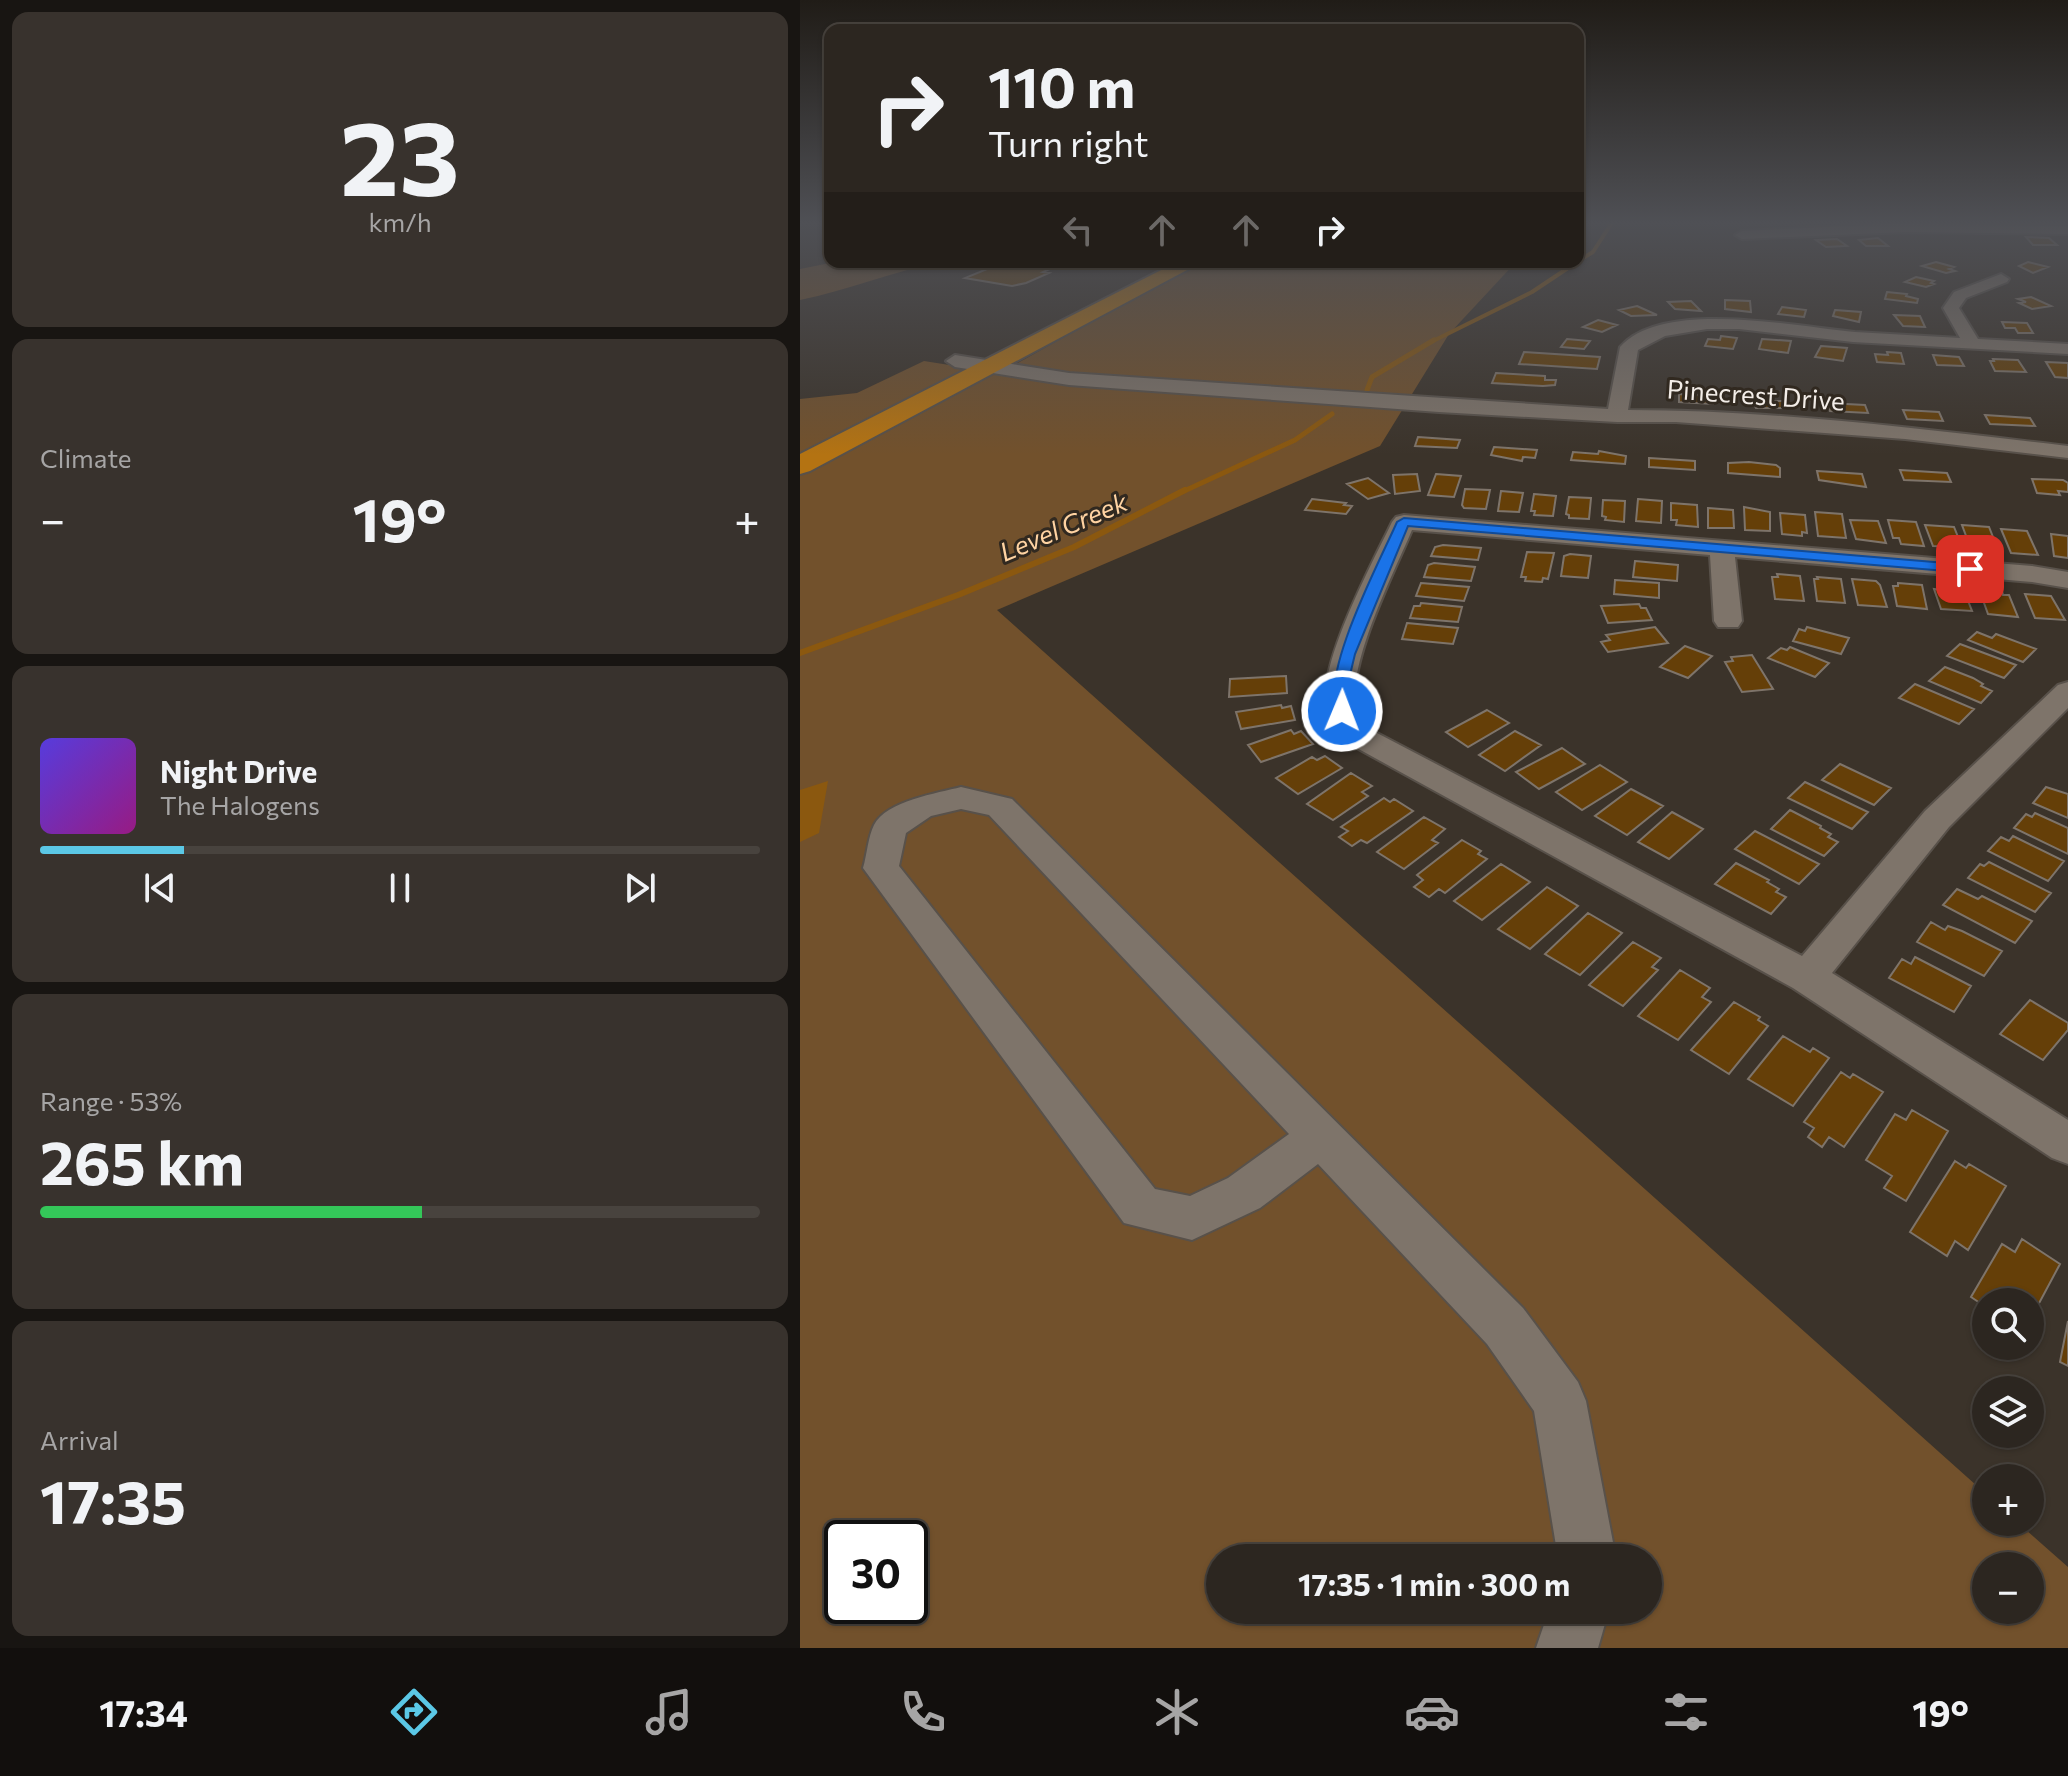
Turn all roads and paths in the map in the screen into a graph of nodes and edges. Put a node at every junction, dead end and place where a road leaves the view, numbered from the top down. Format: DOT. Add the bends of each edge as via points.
graph roads {
  1 [pos="1077,301"];
  2 [pos="1117,301"];
  3 [pos="1956,301"];
  4 [pos="1972,343"];
  5 [pos="2068,349"];
  6 [pos="955,361"];
  7 [pos="989,367"];
  8 [pos="929,372"];
  9 [pos="1617,416"];
  10 [pos="2068,452"];
  11 [pos="800,465"];
  12 [pos="1722,549"];
  13 [pos="2068,580"];
  14 [pos="1728,621"];
  15 [pos="2068,691"];
  16 [pos="1807,977"];
  17 [pos="1320,1137"];
  18 [pos="2068,1144"];
  19 [pos="1585,1544"];
  20 [pos="1575,1624"];
  21 [pos="1567,1648"];
  1 -- 6 [label="highway"];
  2 -- 7 [label="highway"];
  3 -- 4 [label="street" via="1951,308"];
  4 -- 5 [label="street"];
  4 -- 9 [label="street" via="1739,324 1660,331 1629,347"];
  6 -- 7 [label="street, Pinecrest Drive"];
  6 -- 8 [label="highway"];
  7 -- 9 [label="street, Pinecrest Drive" via="1069,379"];
  7 -- 11 [label="highway"];
  9 -- 10 [label="street, Pinecrest Drive" via="1905,433"];
  12 -- 13 [label="street"];
  12 -- 14 [label="street"];
  12 -- 16 [label="street" via="1404,522 1348,654 1341,679 1342,711 1366,740"];
  15 -- 16 [label="street" via="1937,819"];
  16 -- 18 [label="street"];
  17 -- 17 [label="street" via="1000,807 961,798 920,808 890,827 881,868 1141,1208 1192,1218 1244,1193"];
  17 -- 19 [label="street" via="1505,1326 1559,1401"];
  20 -- 21 [label="street"];
}
